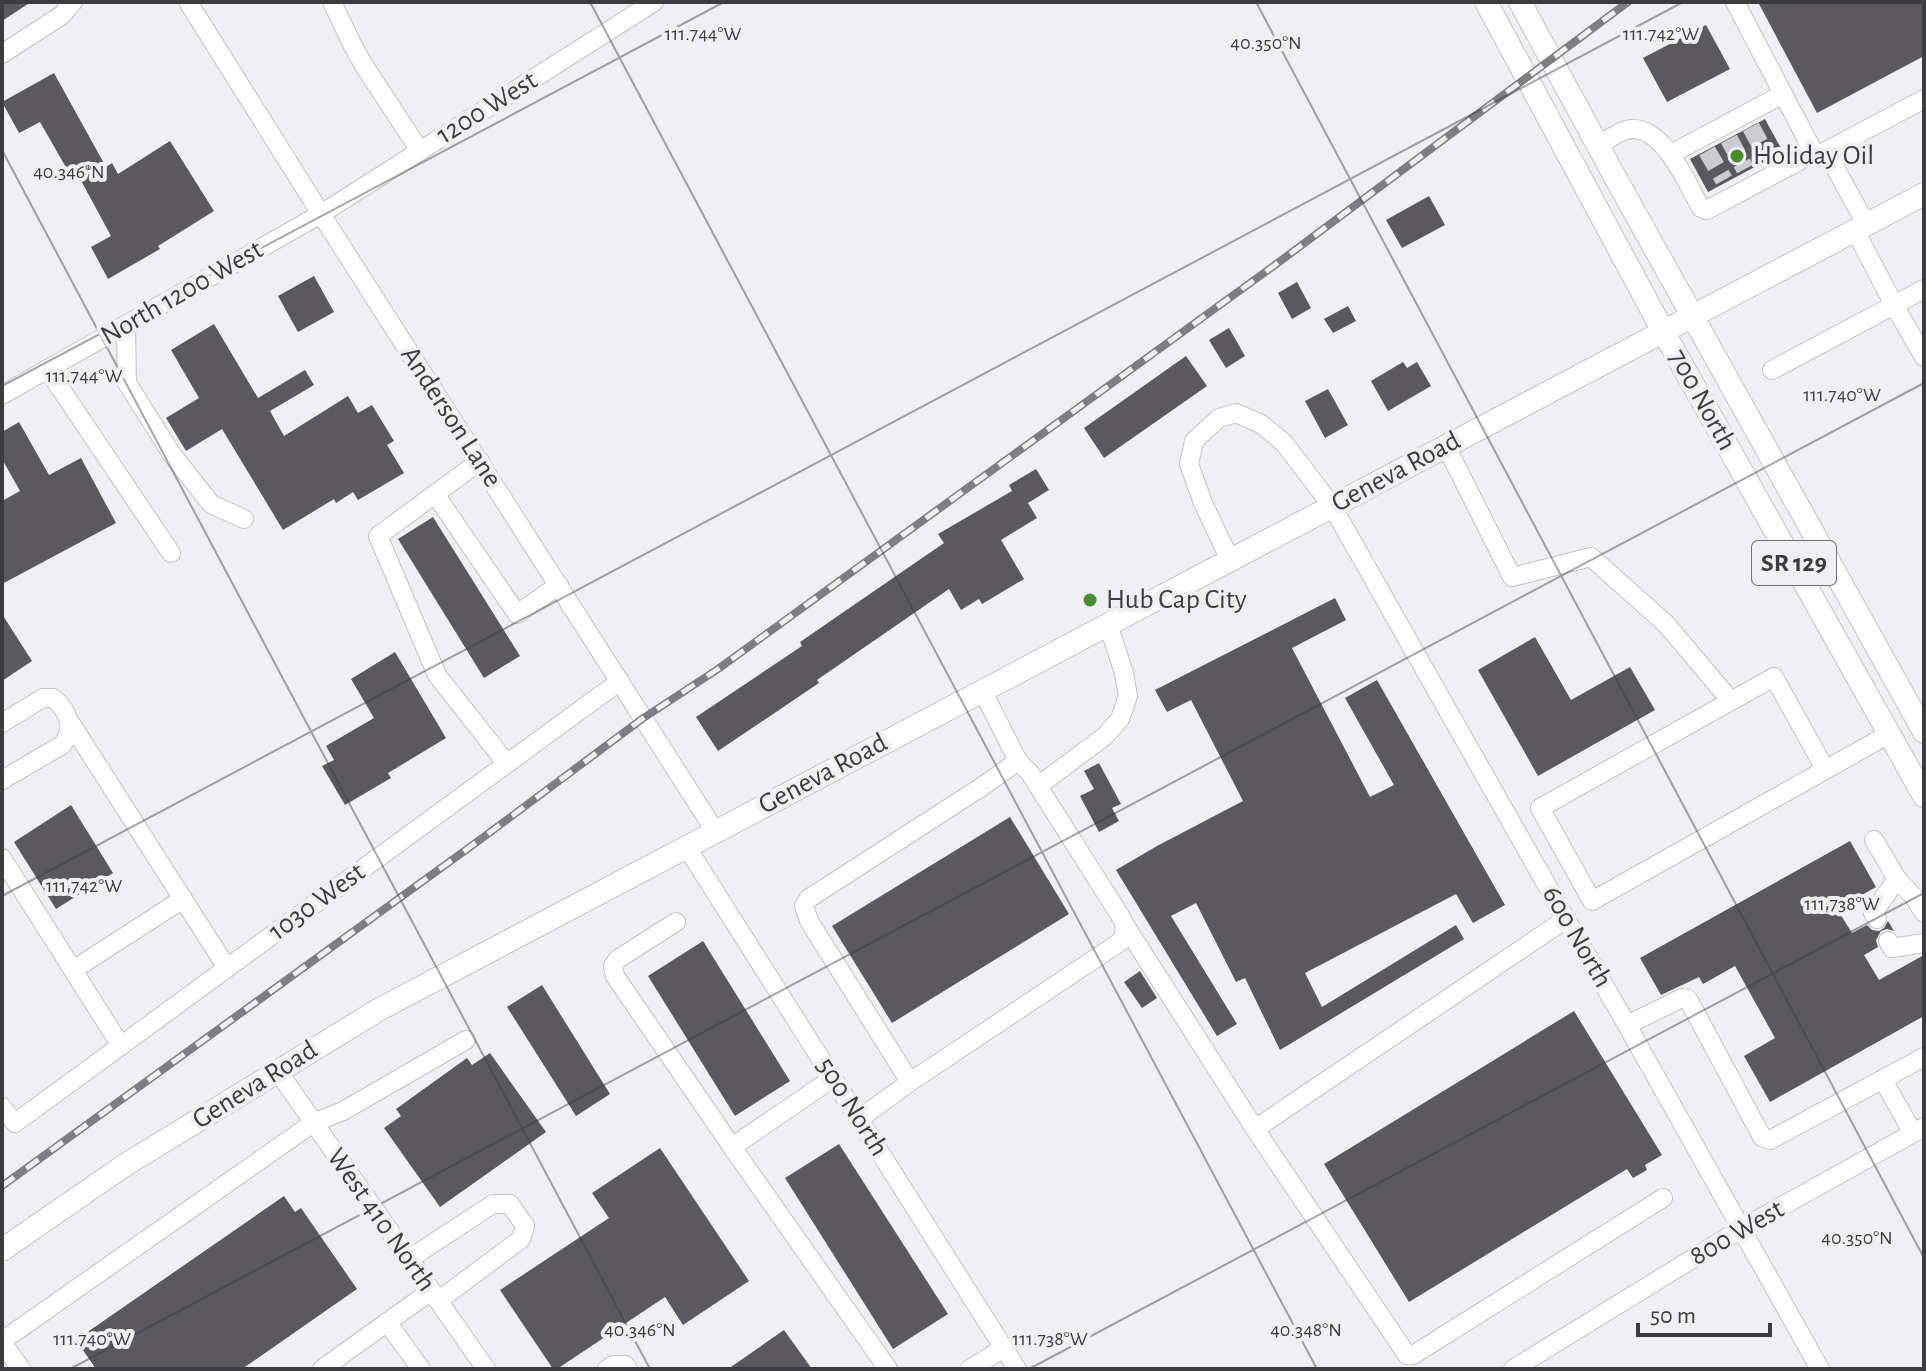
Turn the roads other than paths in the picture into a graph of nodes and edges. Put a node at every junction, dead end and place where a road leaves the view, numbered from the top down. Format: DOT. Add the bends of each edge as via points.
graph roads {
  1 [pos="73,2"];
  2 [pos="188,2"];
  3 [pos="334,2"];
  4 [pos="654,2"];
  5 [pos="1486,2"];
  6 [pos="1520,2"];
  7 [pos="1735,2"];
  8 [pos="2,54"];
  9 [pos="1783,94"];
  10 [pos="1924,99"];
  11 [pos="1598,146"];
  12 [pos="420,151"];
  13 [pos="1820,152"];
  14 [pos="1671,154"];
  15 [pos="1924,194"];
  16 [pos="321,214"];
  17 [pos="1860,227"];
  18 [pos="1924,289"];
  19 [pos="1894,305"];
  20 [pos="1692,316"];
  21 [pos="126,326"];
  22 [pos="1663,331"];
  23 [pos="1924,357"];
  24 [pos="48,370"];
  25 [pos="1772,370"];
  26 [pos="2,395"];
  27 [pos="1446,446"];
  28 [pos="480,461"];
  29 [pos="435,494"];
  30 [pos="1332,506"];
  31 [pos="244,519"];
  32 [pos="171,553"];
  33 [pos="1230,560"];
  34 [pos="559,585"];
  35 [pos="1108,624"];
  36 [pos="620,681"];
  37 [pos="982,690"];
  38 [pos="1731,701"];
  39 [pos="70,722"];
  40 [pos="2,723"];
  41 [pos="1924,732"];
  42 [pos="1889,734"];
  43 [pos="1018,761"];
  44 [pos="507,764"];
  45 [pos="1825,769"];
  46 [pos="2,780"];
  47 [pos="1038,786"];
  48 [pos="1924,796"];
  49 [pos="715,831"];
  50 [pos="1874,840"];
  51 [pos="686,846"];
  52 [pos="2,858"];
  53 [pos="1897,879"];
  54 [pos="183,899"];
  55 [pos="1924,913"];
  56 [pos="1566,919"];
  57 [pos="1877,919"];
  58 [pos="676,922"];
  59 [pos="1125,925"];
  60 [pos="1888,941"];
  61 [pos="1924,943"];
  62 [pos="227,968"];
  63 [pos="73,970"];
  64 [pos="1627,1025"];
  65 [pos="466,1040"];
  66 [pos="121,1046"];
  67 [pos="1924,1057"];
  68 [pos="277,1070"];
  69 [pos="833,1078"];
  70 [pos="1883,1080"];
  71 [pos="910,1082"];
  72 [pos="2,1107"];
  73 [pos="859,1119"];
  74 [pos="313,1123"];
  75 [pos="1255,1129"];
  76 [pos="1919,1130"];
  77 [pos="732,1147"];
  78 [pos="1663,1198"];
  79 [pos="1741,1229"];
  80 [pos="2,1250"];
  81 [pos="409,1259"];
  82 [pos="434,1296"];
  83 [pos="387,1322"];
  84 [pos="2,1342"];
  85 [pos="1004,1348"];
  86 [pos="1410,1362"];
  87 [pos="21,1369"];
  88 [pos="322,1369"];
  89 [pos="421,1369"];
  90 [pos="486,1369"];
  91 [pos="607,1369"];
  92 [pos="628,1369"];
  93 [pos="888,1369"];
  94 [pos="970,1369"];
  95 [pos="1017,1369"];
  96 [pos="1513,1369"];
  97 [pos="1820,1369"];
  1 -- 8 [label="street"];
  2 -- 16 [label="street, Anderson Lane"];
  3 -- 12 [label="street" via="352,44"];
  4 -- 12 [label="street, 1200 West"];
  5 -- 22 [label="main road, 700 North / SR 129"];
  6 -- 11 [label="main road, 700 North / SR 129"];
  7 -- 9 [label="street"];
  9 -- 13 [label="street"];
  9 -- 14 [label="street" via="1726,133"];
  10 -- 13 [label="street"];
  11 -- 14 [label="street" via="1635,129"];
  11 -- 20 [label="main road, 700 North / SR 129"];
  12 -- 16 [label="street, 1200 West"];
  13 -- 14 [label="street" via="1772,165 1728,188 1707,210"];
  13 -- 17 [label="street"];
  15 -- 17 [label="main road"];
  16 -- 21 [label="street, North 1200 West"];
  16 -- 28 [label="street, Anderson Lane"];
  17 -- 19 [label="street"];
  17 -- 20 [label="main road"];
  18 -- 19 [label="street"];
  19 -- 23 [label="street"];
  19 -- 25 [label="street"];
  20 -- 22 [label="main road, Geneva Road"];
  20 -- 41 [label="main road, 700 North / SR 129"];
  21 -- 24 [label="street, North 1200 West"];
  21 -- 31 [label="street" via="127,383 211,504"];
  22 -- 27 [label="main road, Geneva Road"];
  22 -- 42 [label="main road, 700 North / SR 129"];
  24 -- 26 [label="street, North 1200 West"];
  24 -- 32 [label="street"];
  27 -- 30 [label="main road, Geneva Road"];
  27 -- 38 [label="street" via="1512,577 1591,557 1666,624"];
  28 -- 29 [label="street"];
  28 -- 34 [label="street, Anderson Lane"];
  29 -- 34 [label="street" via="517,614"];
  29 -- 44 [label="street" via="378,536 437,675"];
  30 -- 33 [label="main road, Geneva Road"];
  30 -- 33 [label="street, 600 North" via="1284,443 1261,424 1236,413 1219,418 1194,441 1189,464"];
  30 -- 56 [label="street, 600 North"];
  33 -- 35 [label="main road, Geneva Road"];
  34 -- 36 [label="street, Anderson Lane"];
  35 -- 37 [label="main road, Geneva Road"];
  35 -- 47 [label="street" via="1128,696 1120,719"];
  36 -- 44 [label="street, 1030 West"];
  36 -- 49 [label="street, Anderson Lane"];
  37 -- 43 [label="street"];
  37 -- 49 [label="main road, Geneva Road"];
  38 -- 45 [label="street" via="1774,677"];
  38 -- 45 [label="street" via="1540,808 1592,901"];
  39 -- 40 [label="street" via="53,698 43,698"];
  39 -- 46 [label="street" via="62,745"];
  39 -- 54 [label="street"];
  42 -- 45 [label="street"];
  42 -- 48 [label="main road, 700 North / SR 129"];
  43 -- 47 [label="street"];
  43 -- 71 [label="street" via="804,906"];
  44 -- 62 [label="street, 1030 West"];
  47 -- 59 [label="street"];
  49 -- 51 [label="main road, Geneva Road"];
  50 -- 53 [label="street"];
  51 -- 68 [label="main road, Geneva Road" via="380,1009"];
  51 -- 69 [label="street, 500 North"];
  52 -- 63 [label="street"];
  53 -- 55 [label="street"];
  53 -- 57 [label="street" via="1873,913"];
  54 -- 62 [label="street"];
  54 -- 63 [label="street"];
  56 -- 64 [label="street, 600 North"];
  56 -- 75 [label="street"];
  58 -- 77 [label="street" via="618,959 615,976"];
  59 -- 71 [label="street" via="1123,940"];
  59 -- 75 [label="street"];
  60 -- 61 [label="street" via="1892,948"];
  62 -- 66 [label="street, 1030 West"];
  63 -- 66 [label="street"];
  64 -- 70 [label="street" via="1688,999 1762,1137 1770,1140"];
  64 -- 79 [label="street, 600 North"];
  65 -- 74 [label="street"];
  66 -- 72 [label="street, 1030 West" via="15,1123"];
  67 -- 70 [label="street"];
  68 -- 74 [label="street, West 410 North"];
  68 -- 80 [label="main road, Geneva Road"];
  69 -- 73 [label="street, 500 North"];
  69 -- 77 [label="street"];
  70 -- 76 [label="street"];
  71 -- 73 [label="street"];
  73 -- 85 [label="street, 500 North"];
  74 -- 81 [label="street, West 410 North"];
  74 -- 84 [label="street"];
  75 -- 86 [label="street"];
  76 -- 79 [label="street, 800 West"];
  77 -- 93 [label="street"];
  78 -- 86 [label="street" via="1413,1355"];
  79 -- 96 [label="street, 800 West"];
  79 -- 97 [label="street, 600 North"];
  81 -- 82 [label="street, West 410 North"];
  81 -- 82 [label="street" via="493,1204 510,1204 525,1226 521,1239"];
  82 -- 83 [label="street"];
  82 -- 90 [label="street, West 410 North"];
  83 -- 88 [label="street"];
  83 -- 89 [label="street"];
  84 -- 87 [label="street"];
  85 -- 94 [label="street"];
  85 -- 95 [label="street, 500 North"];
  91 -- 92 [label="street"];
}
